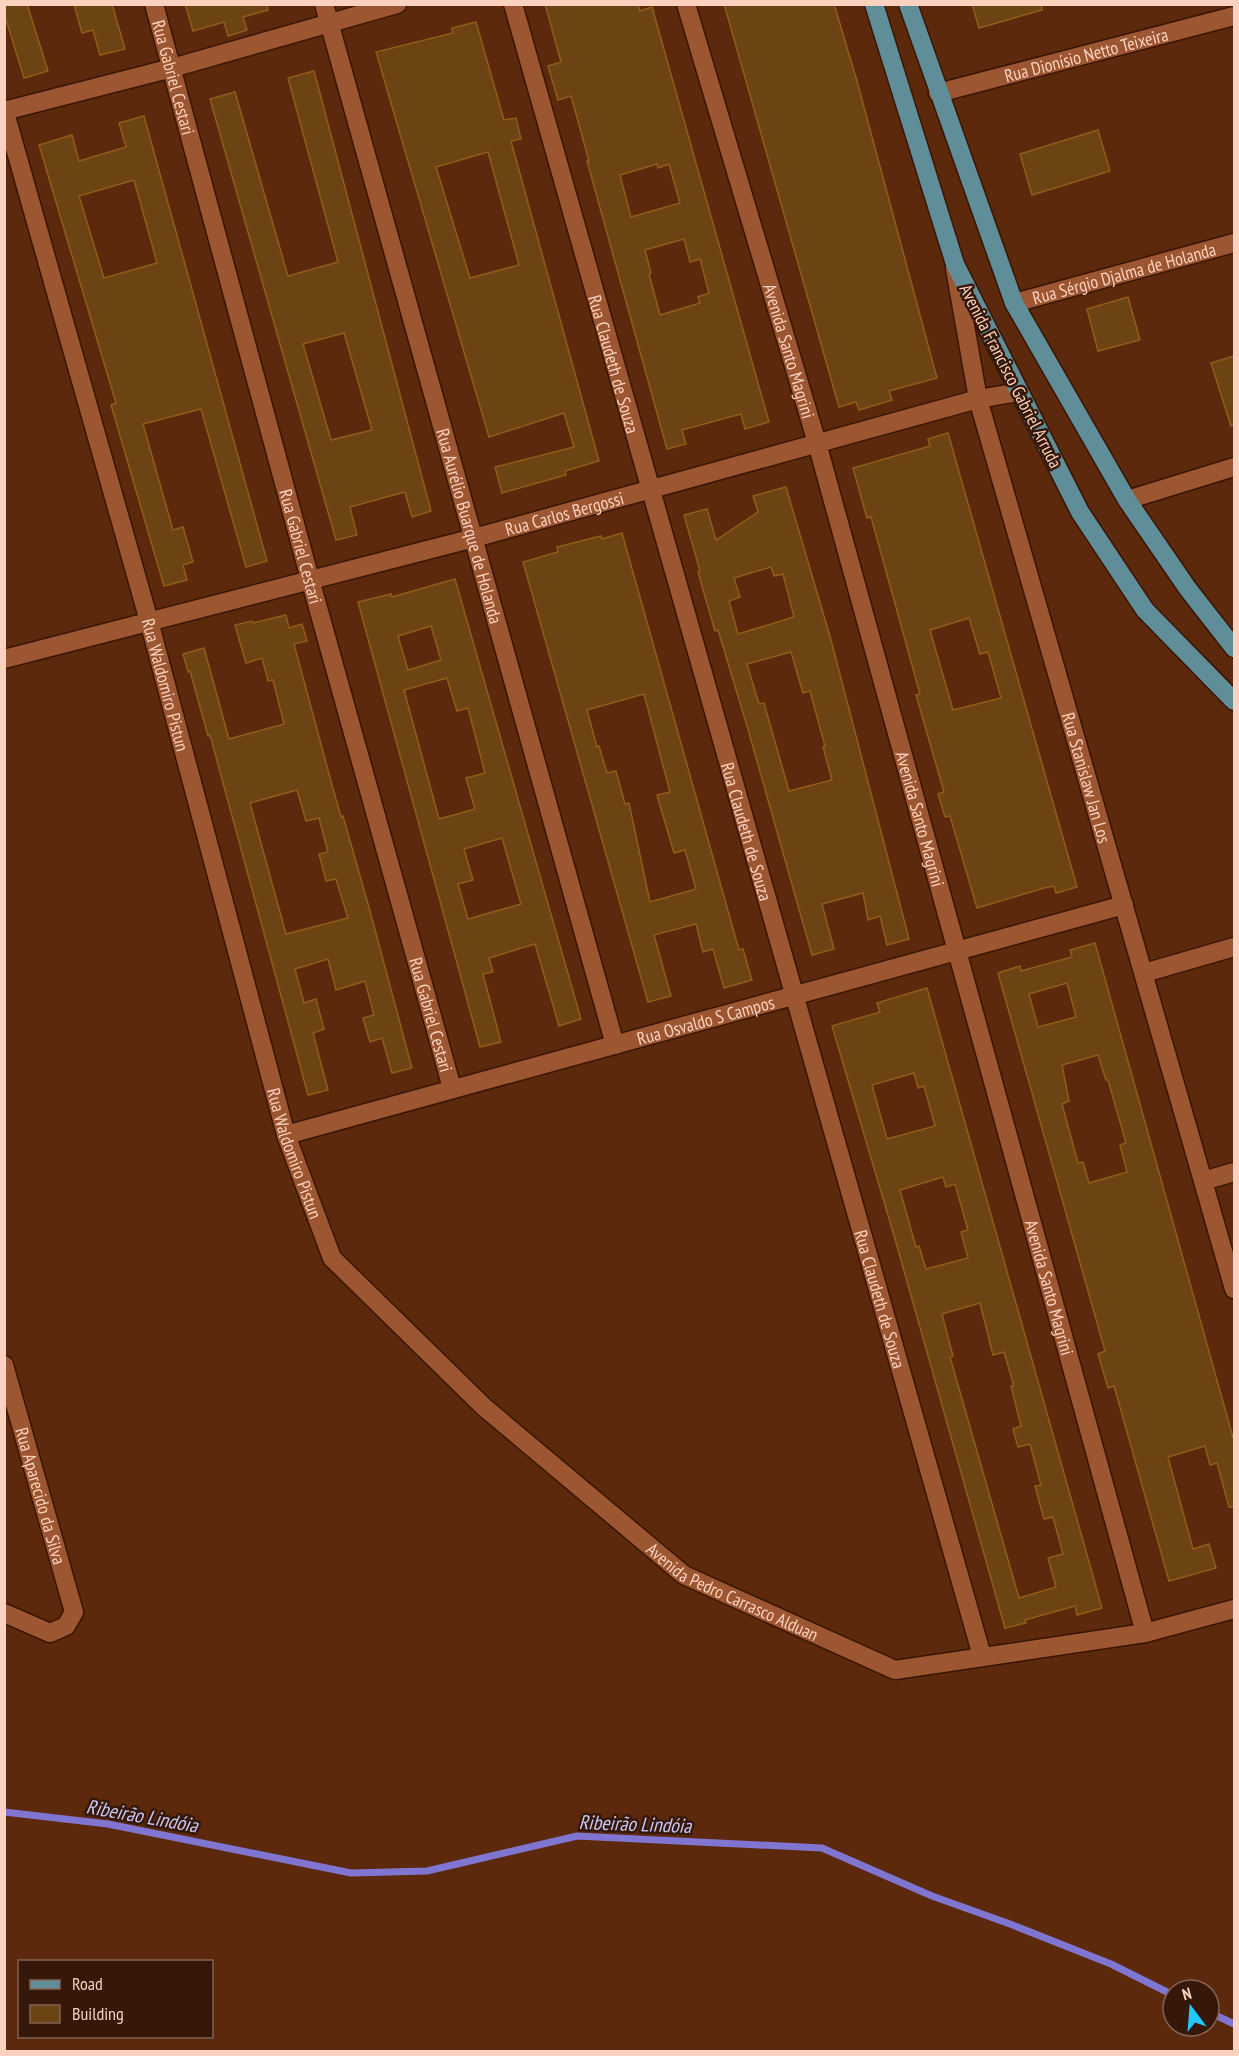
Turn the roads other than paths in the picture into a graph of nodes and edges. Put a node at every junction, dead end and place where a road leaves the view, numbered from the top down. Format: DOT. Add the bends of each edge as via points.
graph roads {
  1 [pos="154,4"];
  2 [pos="324,4"];
  3 [pos="398,4"];
  4 [pos="513,4"];
  5 [pos="686,4"];
  6 [pos="874,4"];
  7 [pos="908,4"];
  8 [pos="1234,16"];
  9 [pos="330,24"];
  10 [pos="172,68"];
  11 [pos="938,93"];
  12 [pos="5,110"];
  13 [pos="1234,243"];
  14 [pos="955,264"];
  15 [pos="1014,303"];
  16 [pos="1019,392"];
  17 [pos="978,399"];
  18 [pos="817,443"];
  19 [pos="1234,467"];
  20 [pos="649,489"];
  21 [pos="1127,500"];
  22 [pos="474,538"];
  23 [pos="310,579"];
  24 [pos="149,621"];
  25 [pos="1234,648"];
  26 [pos="4,659"];
  27 [pos="1234,701"];
  28 [pos="1124,905"];
  29 [pos="1234,946"];
  30 [pos="957,950"];
  31 [pos="1144,973"];
  32 [pos="795,994"];
  33 [pos="615,1045"];
  34 [pos="452,1088"];
  35 [pos="286,1135"];
  36 [pos="1234,1172"];
  37 [pos="1203,1181"];
  38 [pos="332,1258"];
  39 [pos="1234,1289"];
  40 [pos="4,1365"];
  41 [pos="1234,1609"];
  42 [pos="4,1613"];
  43 [pos="1145,1633"];
  44 [pos="982,1656"];
  1 -- 10 [label="street, Rua Gabriel Cestari"];
  2 -- 9 [label="street, Rua Aurélio Buarque de Holanda"];
  3 -- 9 [label="street"];
  4 -- 20 [label="street, Rua Claudeth de Souza"];
  5 -- 18 [label="street, Avenida Santo Magrini"];
  6 -- 14 [label="main road, Avenida Francisco Gabriel Arruda"];
  7 -- 11 [label="main road, Avenida Francisco Gabriel Arruda"];
  8 -- 11 [label="street, Rua Dionísio Netto Teixeira"];
  9 -- 10 [label="street"];
  9 -- 22 [label="street, Rua Aurélio Buarque de Holanda"];
  10 -- 12 [label="street"];
  10 -- 23 [label="street, Rua Gabriel Cestari"];
  11 -- 15 [label="main road, Avenida Francisco Gabriel Arruda"];
  12 -- 24 [label="street, Rua Waldomiro Pistun"];
  13 -- 15 [label="street, Rua Sérgio Djalma de Holanda"];
  14 -- 16 [label="main road, Avenida Francisco Gabriel Arruda"];
  14 -- 17 [label="street, Rua Stanislaw Jan Los"];
  15 -- 21 [label="main road, Avenida Francisco Gabriel Arruda"];
  16 -- 17 [label="street, Rua Carlos Bergossi"];
  16 -- 27 [label="main road, Avenida Francisco Gabriel Arruda" via="1080,512 1145,610"];
  17 -- 18 [label="street, Rua Carlos Bergossi"];
  17 -- 28 [label="street, Rua Stanislaw Jan Los"];
  18 -- 20 [label="street, Rua Carlos Bergossi"];
  18 -- 30 [label="street, Avenida Santo Magrini"];
  19 -- 21 [label="street"];
  20 -- 22 [label="street, Rua Carlos Bergossi"];
  20 -- 32 [label="street, Rua Claudeth de Souza"];
  21 -- 25 [label="main road, Avenida Francisco Gabriel Arruda"];
  22 -- 23 [label="street, Rua Carlos Bergossi"];
  22 -- 33 [label="street, Rua Aurélio Buarque de Holanda"];
  23 -- 24 [label="street, Rua Carlos Bergossi"];
  23 -- 34 [label="street, Rua Gabriel Cestari"];
  24 -- 26 [label="street, Rua Carlos Bergossi"];
  24 -- 35 [label="street, Rua Waldomiro Pistun"];
  28 -- 30 [label="street, Rua Osvaldo S Campos"];
  28 -- 31 [label="street, Rua Stanislaw Jan Los"];
  29 -- 31 [label="street"];
  30 -- 32 [label="street, Rua Osvaldo S Campos"];
  30 -- 43 [label="street, Avenida Santo Magrini"];
  31 -- 37 [label="street, Rua Stanislaw Jan Los"];
  32 -- 33 [label="street, Rua Osvaldo S Campos"];
  32 -- 44 [label="street, Rua Claudeth de Souza"];
  33 -- 34 [label="street, Rua Osvaldo S Campos"];
  34 -- 35 [label="street, Rua Osvaldo S Campos"];
  35 -- 38 [label="street, Rua Waldomiro Pistun"];
  36 -- 37 [label="street"];
  37 -- 39 [label="street, Rua Stanislaw Jan Los"];
  38 -- 44 [label="street, Avenida Pedro Carrasco Alduan" via="484,1407 684,1575 895,1670"];
  40 -- 42 [label="street, Rua Aparecido da Silva" via="74,1612 66,1626 50,1633"];
  41 -- 43 [label="street, Avenida Pedro Carrasco Alduan"];
  43 -- 44 [label="street, Avenida Pedro Carrasco Alduan"];
}
